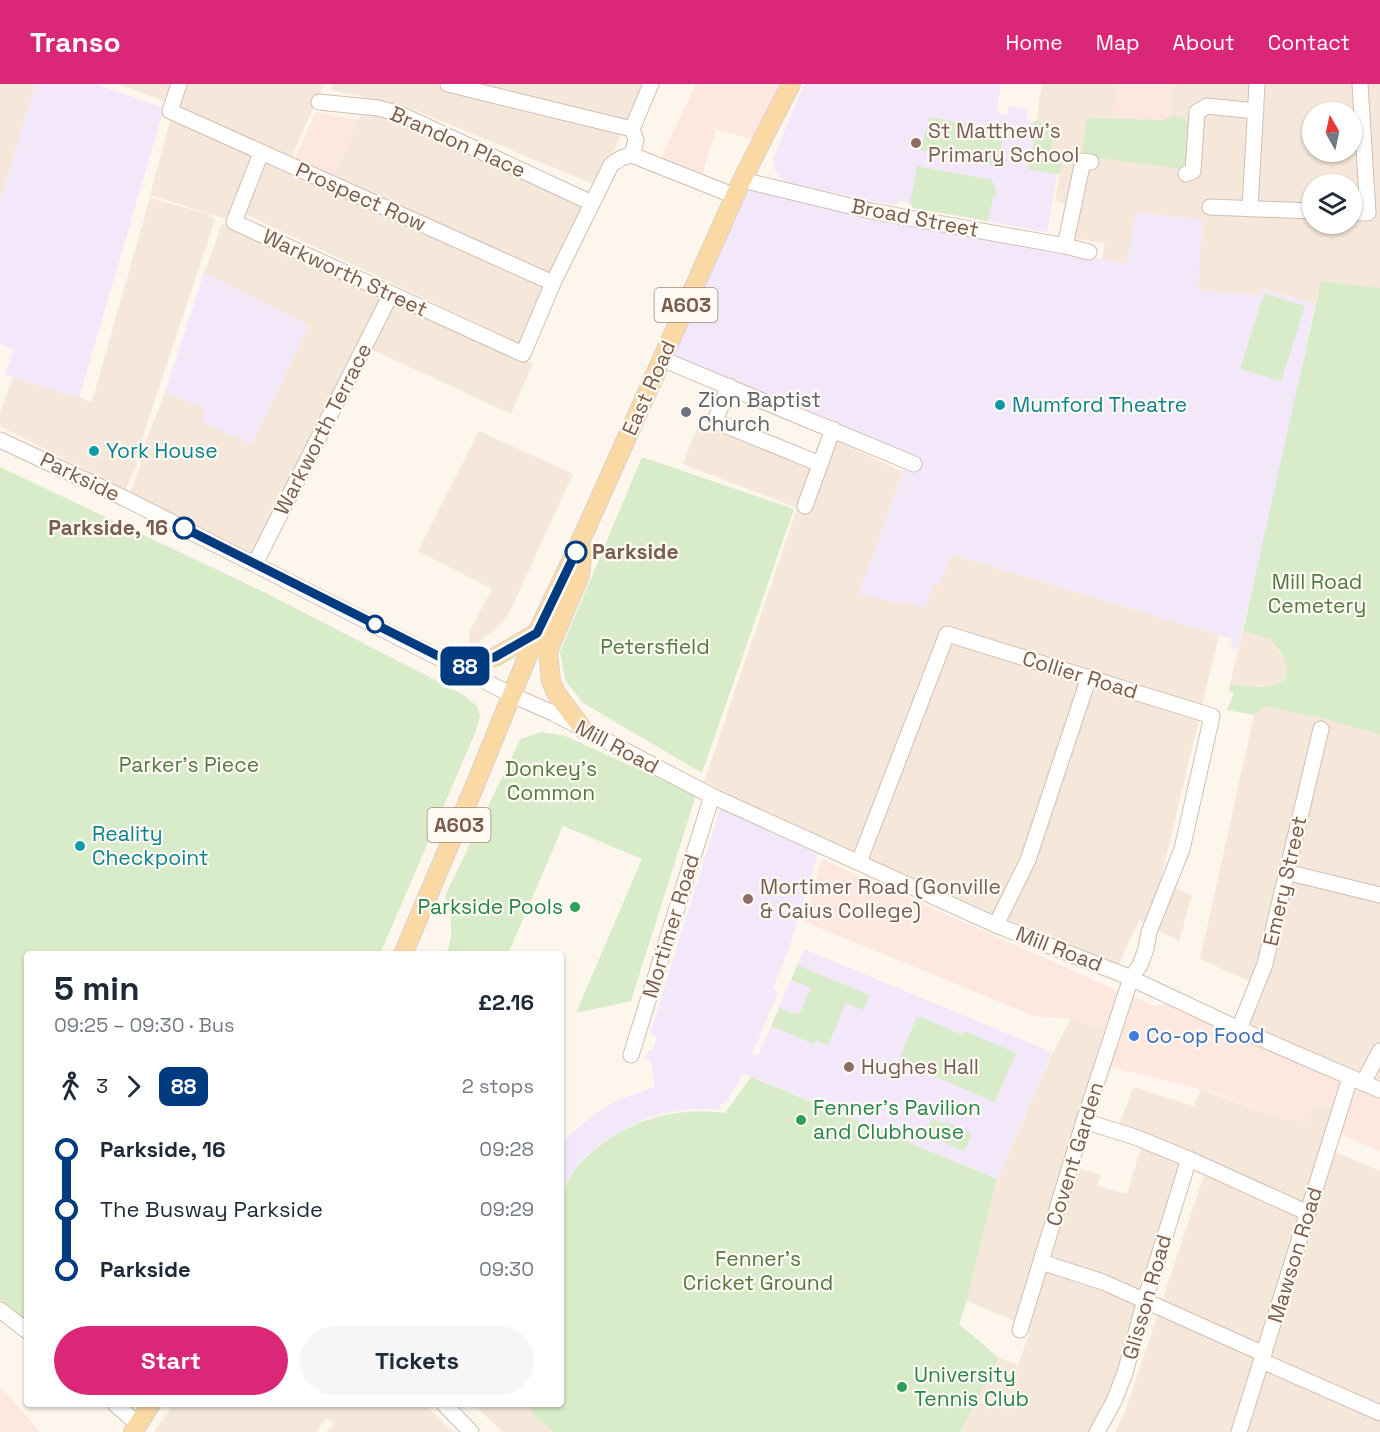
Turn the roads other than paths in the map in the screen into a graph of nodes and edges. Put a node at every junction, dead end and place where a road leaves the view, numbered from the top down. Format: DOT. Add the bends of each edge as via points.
graph roads {
  1 [pos="178,84"];
  2 [pos="447,84"];
  3 [pos="651,84"];
  4 [pos="791,84"];
  5 [pos="1257,84"];
  6 [pos="1360,84"];
  7 [pos="319,102"];
  8 [pos="1256,111"];
  9 [pos="632,129"];
  10 [pos="261,153"];
  11 [pos="633,155"];
  12 [pos="1091,162"];
  13 [pos="1186,174"];
  14 [pos="738,188"];
  15 [pos="592,203"];
  16 [pos="1210,207"];
  17 [pos="1250,209"];
  18 [pos="1302,211"];
  19 [pos="1374,213"];
  20 [pos="1065,246"];
  21 [pos="1089,252"];
  22 [pos="553,283"];
  23 [pos="392,294"];
  24 [pos="662,359"];
  25 [pos="729,386"];
  26 [pos="833,429"];
  27 [pos="0,440"];
  28 [pos="820,464"];
  29 [pos="914,464"];
  30 [pos="805,506"];
  31 [pos="586,529"];
  32 [pos="255,564"];
  33 [pos="537,633"];
  34 [pos="460,667"];
  35 [pos="1089,677"];
  36 [pos="512,695"];
  37 [pos="1212,716"];
  38 [pos="583,729"];
  39 [pos="1321,729"];
  40 [pos="712,796"];
  41 [pos="859,862"];
  42 [pos="1286,872"];
  43 [pos="1380,895"];
  44 [pos="996,925"];
  45 [pos="404,951"];
  46 [pos="1131,978"];
  47 [pos="1239,1029"];
  48 [pos="1380,1051"];
  49 [pos="631,1055"];
  50 [pos="1357,1080"];
  51 [pos="1380,1090"];
  52 [pos="1084,1121"];
  53 [pos="1189,1159"];
  54 [pos="1308,1214"];
  55 [pos="1041,1262"];
  56 [pos="1145,1300"];
  57 [pos="0,1310"];
  58 [pos="24,1329"];
  59 [pos="1020,1330"];
  60 [pos="1263,1358"];
  61 [pos="118,1407"];
  62 [pos="149,1407"];
  63 [pos="447,1407"];
  64 [pos="1380,1413"];
  65 [pos="135,1428"];
  66 [pos="471,1432"];
  67 [pos="1097,1432"];
  68 [pos="1239,1432"];
  1 -- 10 [label="street, Prospect Row" via="170,111"];
  2 -- 9 [label="street"];
  3 -- 9 [label="street"];
  4 -- 14 [label="main road, East Road / A603"];
  5 -- 8 [label="street"];
  6 -- 19 [label="street"];
  7 -- 15 [label="street, Brandon Place" via="400,114"];
  8 -- 13 [label="street" via="1207,106 1197,112 1193,171"];
  8 -- 17 [label="street"];
  9 -- 11 [label="street" via="636,140"];
  10 -- 22 [label="street, Prospect Row"];
  10 -- 23 [label="street, Warkworth Street" via="234,222"];
  11 -- 14 [label="street, Broad Street"];
  11 -- 15 [label="street" via="611,165"];
  12 -- 20 [label="street" via="1083,161"];
  14 -- 20 [label="street, Broad Street"];
  14 -- 24 [label="main road, East Road / A603"];
  15 -- 22 [label="street"];
  16 -- 17 [label="street"];
  17 -- 18 [label="street"];
  20 -- 21 [label="street, Broad Street"];
  22 -- 23 [label="street, Warkworth Street" via="523,354"];
  23 -- 32 [label="street, Warkworth Terrace"];
  24 -- 25 [label="street"];
  24 -- 31 [label="main road, East Road / A603"];
  25 -- 26 [label="street"];
  25 -- 28 [label="street" via="715,421"];
  26 -- 28 [label="street"];
  26 -- 29 [label="street"];
  27 -- 32 [label="street, Parkside"];
  28 -- 30 [label="street"];
  31 -- 33 [label="main road, East Road / A603"];
  31 -- 38 [label="main road" via="580,575 548,651 556,693"];
  32 -- 34 [label="street, Parkside"];
  33 -- 34 [label="main road" via="495,657"];
  33 -- 36 [label="main road, East Road"];
  34 -- 36 [label="street, Parkside"];
  35 -- 37 [label="street, Collier Road"];
  35 -- 41 [label="street, Collier Road" via="947,634"];
  35 -- 44 [label="street" via="1028,860"];
  36 -- 38 [label="street, Mill Road"];
  36 -- 45 [label="main road, A603"];
  37 -- 46 [label="street, Covent Garden" via="1182,849 1140,965"];
  38 -- 40 [label="street, Mill Road"];
  39 -- 42 [label="street, Emery Street"];
  40 -- 41 [label="street, Mill Road"];
  40 -- 49 [label="street, Mortimer Road"];
  41 -- 44 [label="street, Mill Road"];
  42 -- 43 [label="street"];
  42 -- 47 [label="street, Emery Street" via="1265,964"];
  44 -- 46 [label="street, Mill Road"];
  46 -- 47 [label="street, Mill Road"];
  46 -- 52 [label="street, Covent Garden"];
  47 -- 50 [label="street, Mill Road"];
  48 -- 50 [label="street, Mawson Road"];
  50 -- 51 [label="street, Mill Road"];
  50 -- 54 [label="street, Mawson Road"];
  52 -- 53 [label="street"];
  52 -- 55 [label="street, Covent Garden"];
  53 -- 54 [label="street"];
  53 -- 56 [label="street, Glisson Road"];
  54 -- 60 [label="street, Mawson Road"];
  55 -- 56 [label="street"];
  55 -- 59 [label="street, Covent Garden"];
  56 -- 60 [label="street"];
  56 -- 67 [label="street, Glisson Road" via="1123,1378"];
  57 -- 58 [label="street"];
  60 -- 64 [label="street"];
  60 -- 68 [label="street, Mawson Road"];
  61 -- 65 [label="street"];
  62 -- 65 [label="main road"];
  63 -- 66 [label="street"];
}
